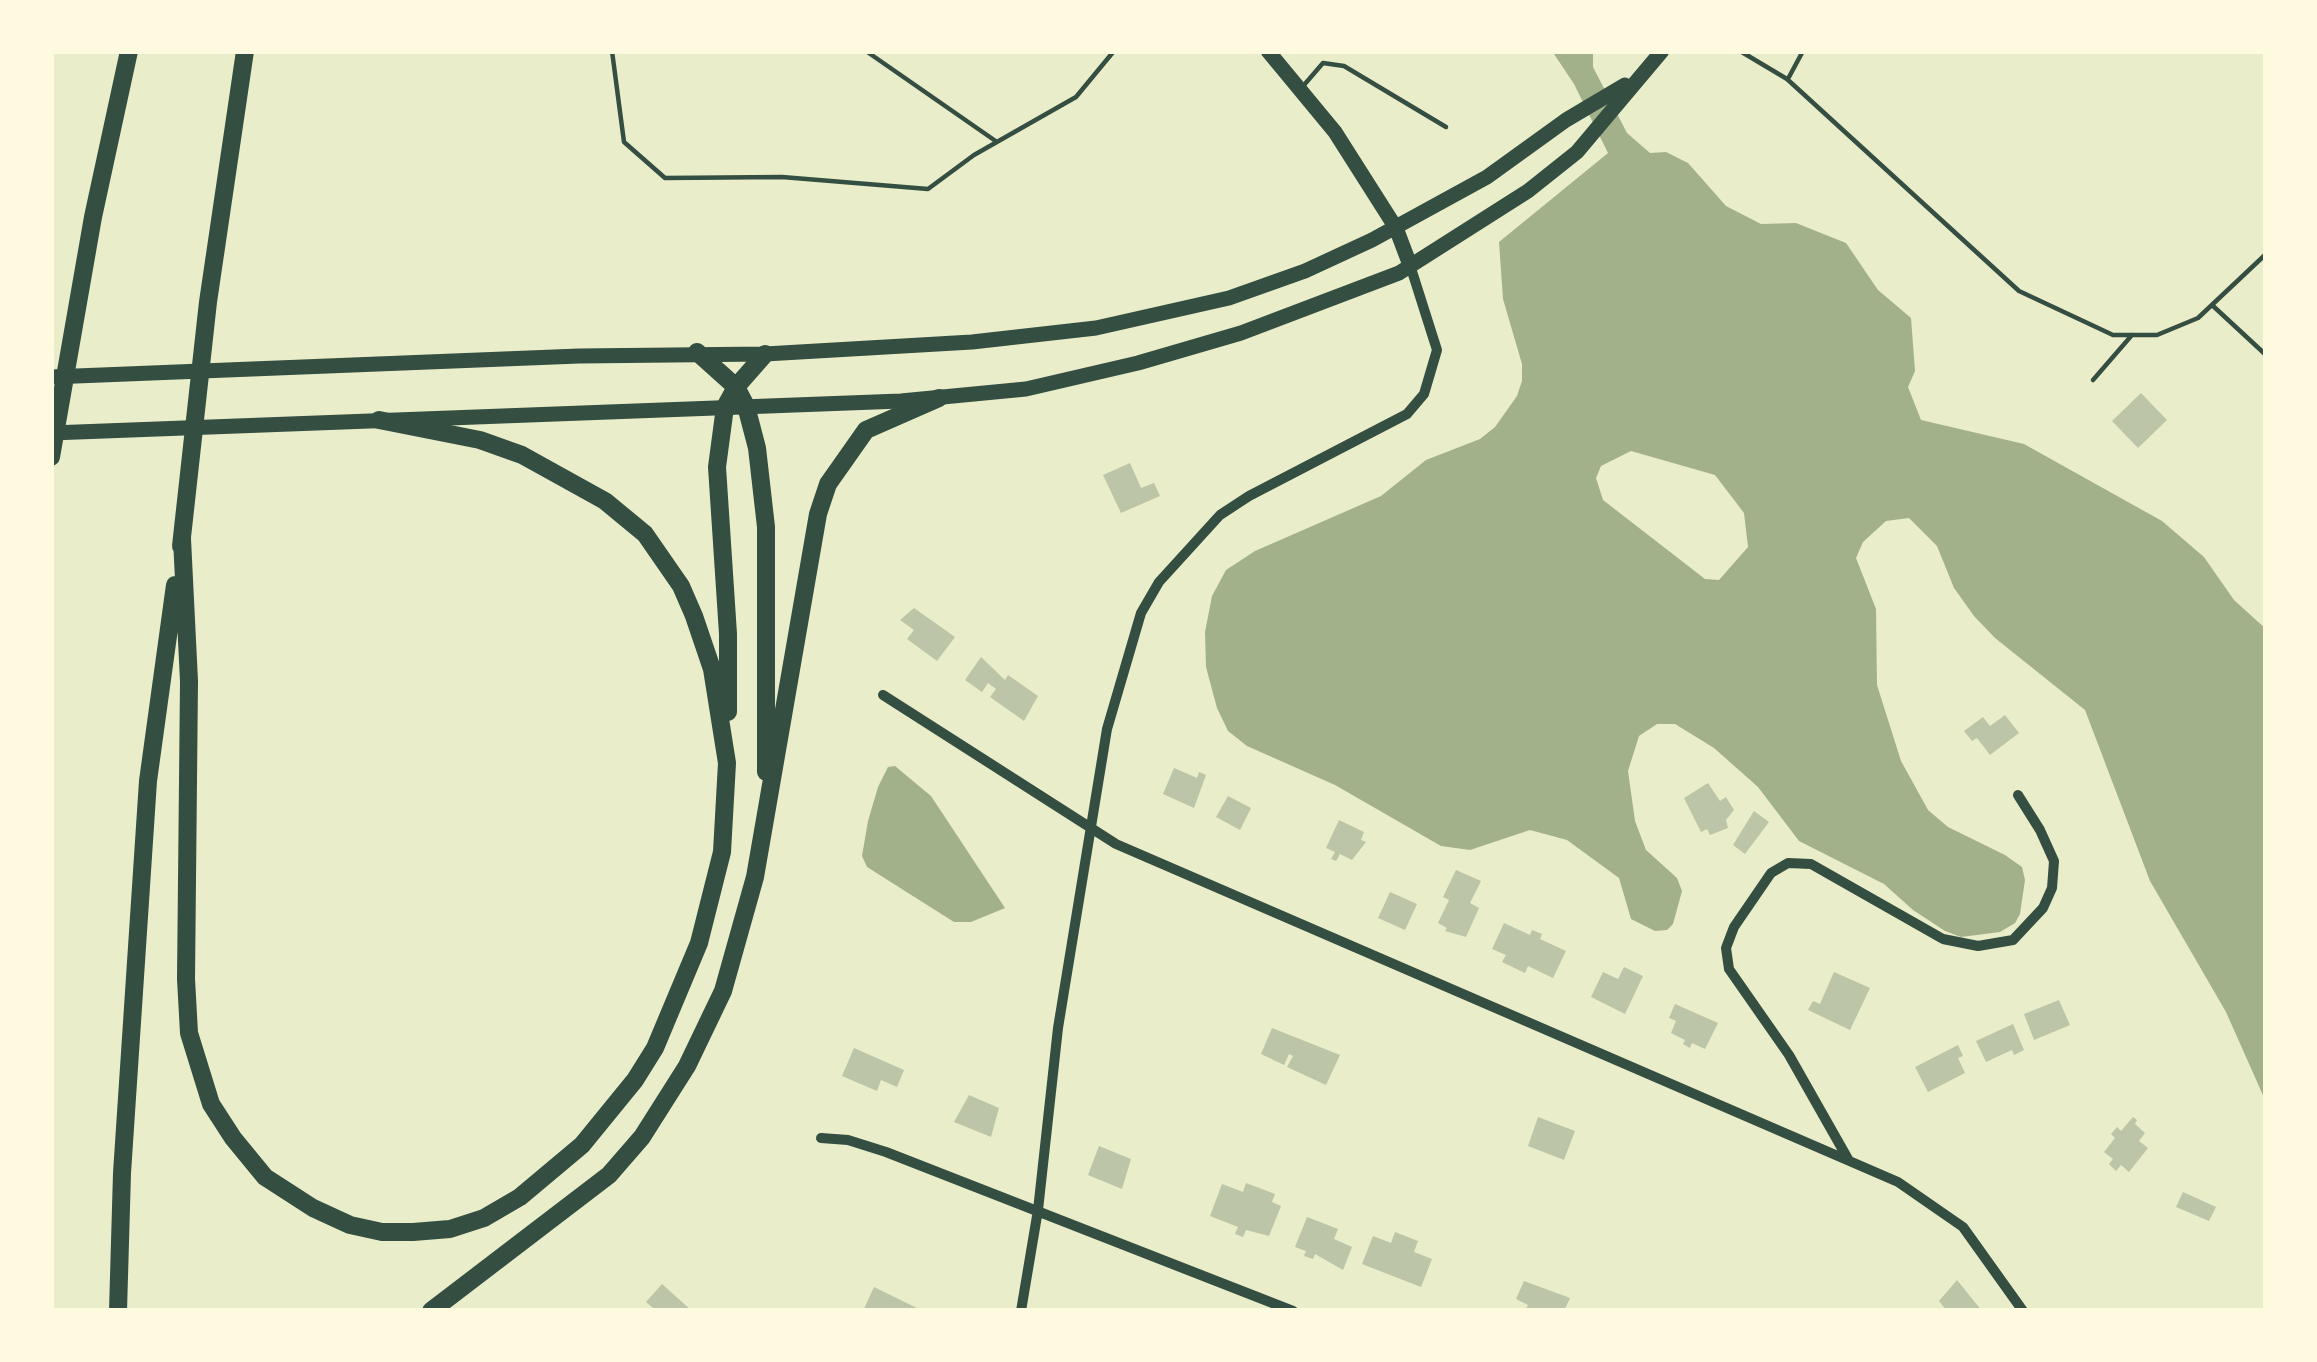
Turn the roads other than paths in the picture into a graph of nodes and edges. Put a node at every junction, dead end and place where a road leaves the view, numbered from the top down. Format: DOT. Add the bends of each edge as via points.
graph roads {
  1 [pos="129,51"];
  2 [pos="245,51"];
  3 [pos="612,51"];
  4 [pos="866,51"];
  5 [pos="1114,51"];
  6 [pos="1268,51"];
  7 [pos="1662,51"];
  8 [pos="1740,51"];
  9 [pos="1804,51"];
  10 [pos="1639,77"];
  11 [pos="1787,79"];
  12 [pos="1300,89"];
  13 [pos="1446,127"];
  14 [pos="997,142"];
  15 [pos="1396,228"];
  16 [pos="2266,254"];
  17 [pos="1410,266"];
  18 [pos="2212,305"];
  19 [pos="2132,335"];
  20 [pos="697,352"];
  21 [pos="765,354"];
  22 [pos="2266,355"];
  23 [pos="51,377"];
  24 [pos="2093,380"];
  25 [pos="736,387"];
  26 [pos="939,398"];
  27 [pos="746,406"];
  28 [pos="724,407"];
  29 [pos="379,420"];
  30 [pos="51,433"];
  31 [pos="51,457"];
  32 [pos="182,539"];
  33 [pos="883,694"];
  34 [pos="727,763"];
  35 [pos="2018,796"];
  36 [pos="1092,828"];
  37 [pos="761,836"];
  38 [pos="820,1138"];
  39 [pos="1848,1160"];
  40 [pos="1038,1210"];
  41 [pos="118,1311"];
  42 [pos="431,1311"];
  43 [pos="1021,1311"];
  44 [pos="1293,1311"];
  45 [pos="2023,1311"];
  1 -- 31 [label="highway"];
  2 -- 32 [label="highway"];
  3 -- 14 [label="lane" via="624,142 665,178 928,189"];
  4 -- 14 [label="lane"];
  5 -- 14 [label="lane" via="1076,97"];
  6 -- 12 [label="main road"];
  7 -- 10 [label="main road"];
  8 -- 11 [label="lane"];
  9 -- 11 [label="lane"];
  10 -- 15 [label="main road"];
  10 -- 17 [label="main road" via="1576,152"];
  11 -- 19 [label="lane" via="2019,291 2113,335"];
  12 -- 13 [label="lane" via="1323,63 1344,66"];
  12 -- 15 [label="main road"];
  15 -- 17 [label="main road"];
  15 -- 21 [label="main road" via="1229,298 1096,328"];
  16 -- 18 [label="lane"];
  17 -- 26 [label="main road" via="1138,363"];
  17 -- 36 [label="street" via="1437,350 1424,394 1407,414 1220,515 1160,582 1141,613 1112,712"];
  18 -- 19 [label="lane" via="2157,335"];
  18 -- 22 [label="lane"];
  19 -- 24 [label="lane"];
  20 -- 21 [label="main road"];
  20 -- 23 [label="main road"];
  20 -- 25 [label="highway"];
  21 -- 25 [label="highway"];
  25 -- 27 [label="highway"];
  25 -- 28 [label="highway"];
  26 -- 27 [label="main road"];
  26 -- 37 [label="highway" via="866,430 828,484"];
  27 -- 28 [label="main road"];
  27 -- 37 [label="highway" via="766,527"];
  28 -- 29 [label="main road"];
  28 -- 34 [label="highway" via="717,467"];
  29 -- 30 [label="main road"];
  29 -- 34 [label="highway" via="522,455 636,525 694,616"];
  32 -- 34 [label="highway" via="186,979 198,1071 254,1167 350,1225 413,1232 484,1218 559,1166 610,1114 655,1048 699,943 722,852"];
  32 -- 41 [label="highway" via="148,781"];
  33 -- 36 [label="street"];
  35 -- 39 [label="street" via="2054,861 2043,908 2013,940 1978,946 1943,939 1811,864 1788,863 1771,873 1734,927 1729,969"];
  36 -- 39 [label="street"];
  36 -- 40 [label="street"];
  37 -- 42 [label="highway" via="714,1012 642,1137 583,1197"];
  38 -- 40 [label="street" via="848,1139"];
  39 -- 45 [label="street" via="1914,1190 1963,1227"];
  40 -- 43 [label="street"];
  40 -- 44 [label="street"];
}
